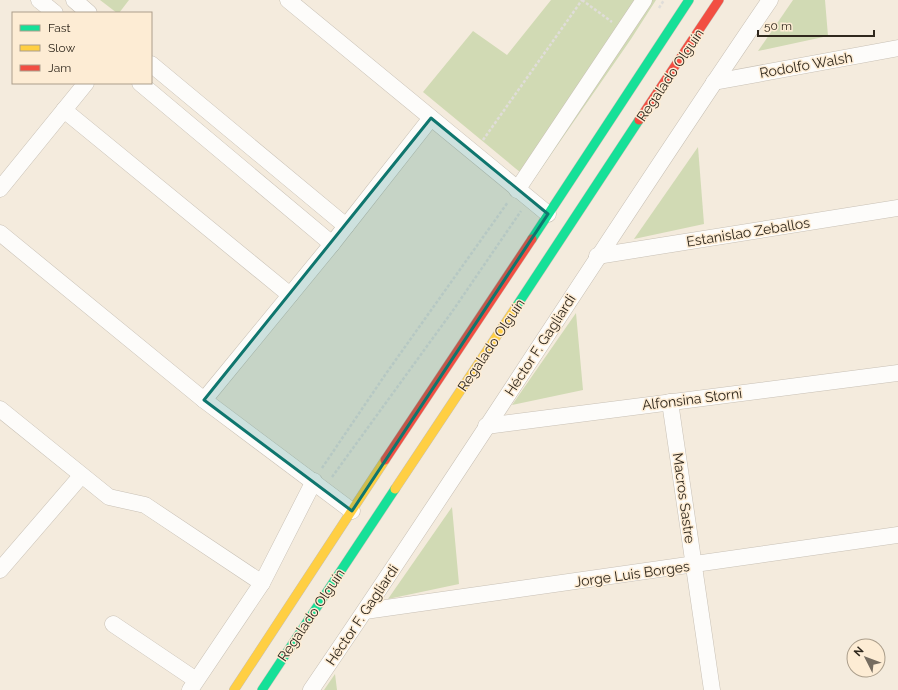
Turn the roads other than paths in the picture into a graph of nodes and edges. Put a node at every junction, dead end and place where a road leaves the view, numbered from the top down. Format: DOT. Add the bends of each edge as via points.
graph roads {
  1 [pos="39,0"];
  2 [pos="74,0"];
  3 [pos="288,0"];
  4 [pos="644,0"];
  5 [pos="689,0"];
  6 [pos="720,0"];
  7 [pos="770,0"];
  8 [pos="54,12"];
  9 [pos="89,12"];
  10 [pos="898,48"];
  11 [pos="152,65"];
  12 [pos="714,82"];
  13 [pos="85,84"];
  14 [pos="141,84"];
  15 [pos="64,110"];
  16 [pos="430,118"];
  17 [pos="0,189"];
  18 [pos="523,195"];
  19 [pos="898,208"];
  20 [pos="548,214"];
  21 [pos="346,226"];
  22 [pos="0,233"];
  23 [pos="332,244"];
  24 [pos="598,256"];
  25 [pos="290,295"];
  26 [pos="898,372"];
  27 [pos="204,400"];
  28 [pos="670,402"];
  29 [pos="0,409"];
  30 [pos="486,426"];
  31 [pos="81,476"];
  32 [pos="320,486"];
  33 [pos="352,511"];
  34 [pos="898,535"];
  35 [pos="693,565"];
  36 [pos="0,570"];
  37 [pos="262,583"];
  38 [pos="366,611"];
  39 [pos="113,624"];
  40 [pos="193,685"];
  41 [pos="234,690"];
  42 [pos="262,690"];
  43 [pos="311,690"];
  44 [pos="712,690"];
  1 -- 8 [label="street"];
  2 -- 9 [label="street"];
  3 -- 16 [label="street"];
  4 -- 18 [label="street"];
  5 -- 20 [label="main road, Regalado Olguín"];
  6 -- 42 [label="main road, Regalado Olguín"];
  7 -- 12 [label="street, Héctor F. Gagliardi"];
  10 -- 12 [label="street, Rodolfo Walsh"];
  11 -- 21 [label="street"];
  12 -- 24 [label="street, Héctor F. Gagliardi"];
  13 -- 15 [label="street"];
  14 -- 23 [label="street"];
  15 -- 17 [label="street"];
  15 -- 25 [label="street"];
  16 -- 18 [label="street"];
  16 -- 21 [label="street"];
  18 -- 20 [label="street"];
  19 -- 24 [label="street, Estanislao Zeballos"];
  20 -- 33 [label="main road, Regalado Olguín"];
  21 -- 23 [label="street"];
  22 -- 27 [label="street"];
  23 -- 25 [label="street"];
  24 -- 30 [label="street, Héctor F. Gagliardi"];
  25 -- 27 [label="street"];
  26 -- 28 [label="street, Alfonsina Storni"];
  27 -- 32 [label="street"];
  28 -- 30 [label="street, Alfonsina Storni"];
  28 -- 35 [label="street, Macros Sastre"];
  29 -- 31 [label="street"];
  30 -- 38 [label="street, Héctor F. Gagliardi"];
  31 -- 36 [label="street"];
  31 -- 37 [label="street" via="109,498 145,505"];
  32 -- 33 [label="street"];
  32 -- 37 [label="street"];
  33 -- 41 [label="main road, Regalado Olguín"];
  34 -- 35 [label="street, Jorge Luis Borges"];
  35 -- 38 [label="street, Jorge Luis Borges"];
  35 -- 44 [label="street, Macros Sastre"];
  37 -- 40 [label="street"];
  38 -- 43 [label="street, Héctor F. Gagliardi"];
  39 -- 40 [label="street"];
}
